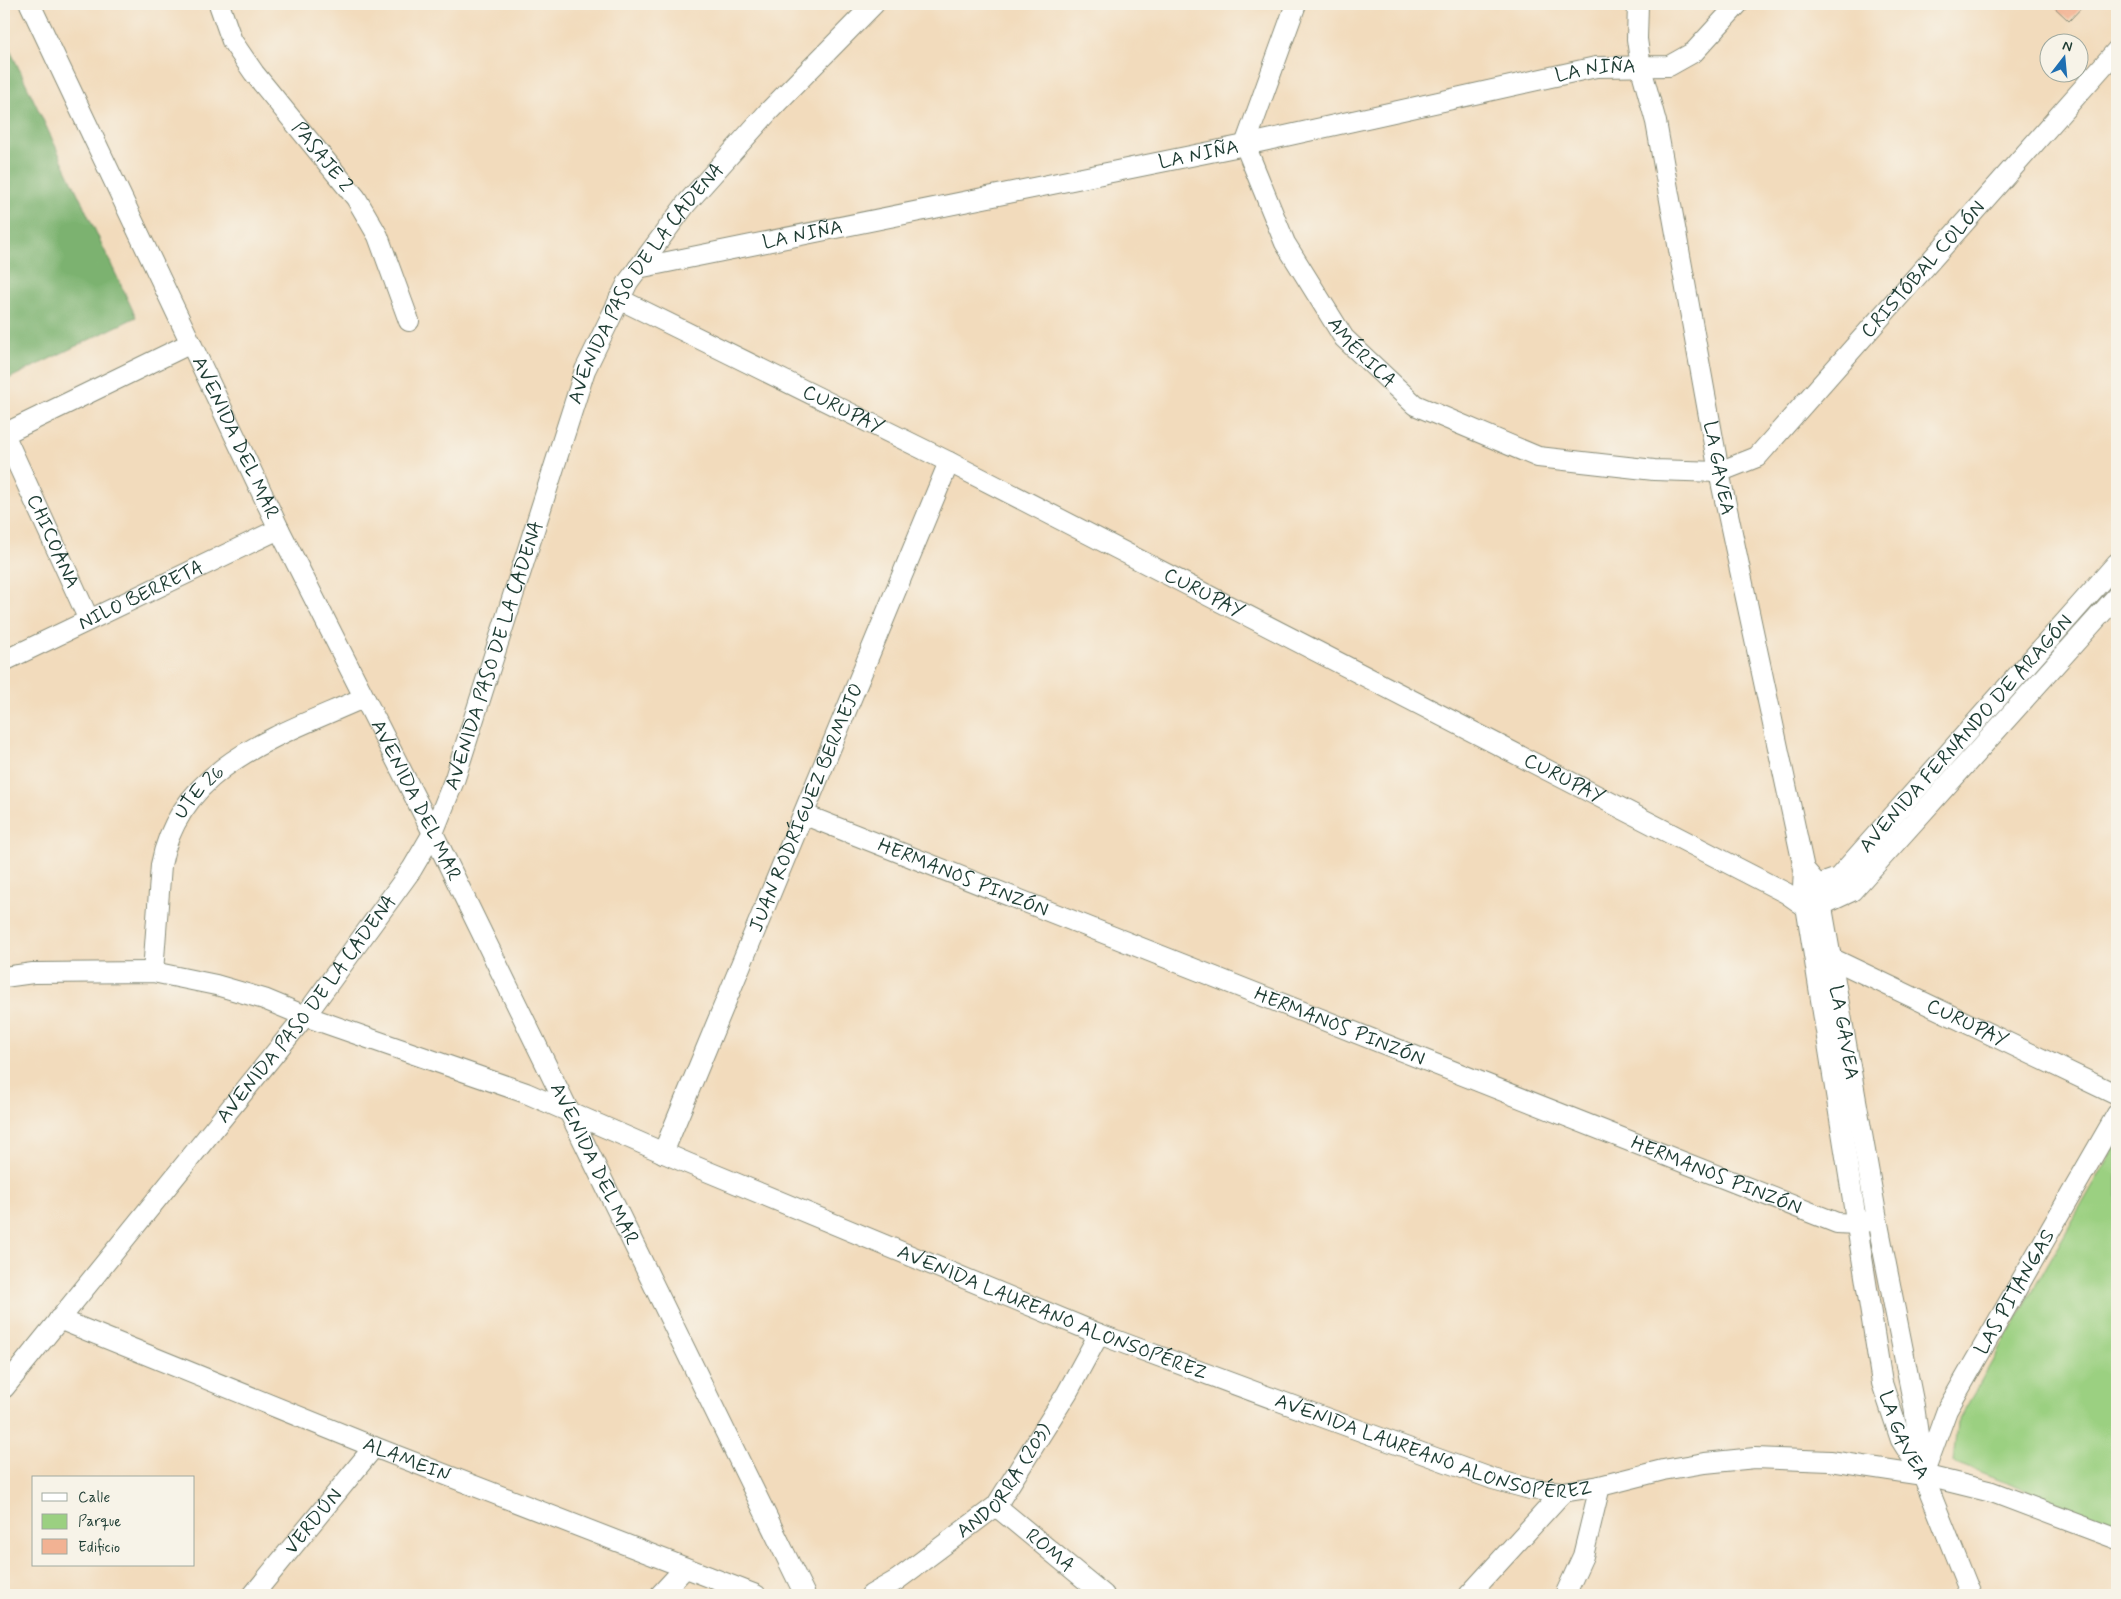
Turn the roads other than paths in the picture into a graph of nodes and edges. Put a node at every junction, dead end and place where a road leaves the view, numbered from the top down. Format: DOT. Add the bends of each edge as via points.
graph roads {
  1 [pos="30,4"];
  2 [pos="219,4"];
  3 [pos="874,4"];
  4 [pos="1296,4"];
  5 [pos="1638,4"];
  6 [pos="1738,4"];
  7 [pos="2117,50"];
  8 [pos="1641,68"];
  9 [pos="1245,145"];
  10 [pos="638,268"];
  11 [pos="620,299"];
  12 [pos="409,321"];
  13 [pos="191,343"];
  14 [pos="4,434"];
  15 [pos="949,462"];
  16 [pos="1719,472"];
  17 [pos="279,529"];
  18 [pos="2117,563"];
  19 [pos="2117,596"];
  20 [pos="89,620"];
  21 [pos="4,661"];
  22 [pos="363,698"];
  23 [pos="805,815"];
  24 [pos="433,833"];
  25 [pos="1803,884"];
  26 [pos="1814,906"];
  27 [pos="1824,960"];
  28 [pos="153,972"];
  29 [pos="4,977"];
  30 [pos="305,1016"];
  31 [pos="2117,1095"];
  32 [pos="570,1112"];
  33 [pos="2117,1114"];
  34 [pos="663,1153"];
  35 [pos="1877,1219"];
  36 [pos="1856,1224"];
  37 [pos="59,1319"];
  38 [pos="1099,1334"];
  39 [pos="4,1388"];
  40 [pos="374,1447"];
  41 [pos="1923,1475"];
  42 [pos="1600,1486"];
  43 [pos="1563,1492"];
  44 [pos="996,1506"];
  45 [pos="2117,1539"];
  46 [pos="685,1568"];
  47 [pos="253,1595"];
  48 [pos="660,1595"];
  49 [pos="756,1595"];
  50 [pos="806,1595"];
  51 [pos="871,1595"];
  52 [pos="1104,1595"];
  53 [pos="1469,1595"];
  54 [pos="1565,1595"];
  55 [pos="1971,1595"];
  1 -- 13 [label="street, AVENIDA DEL MAR"];
  2 -- 12 [label="street, PASAJE 2" via="232,41 254,73 356,198 378,236"];
  3 -- 10 [label="street, AVENIDA PASO DE LA CADENA" via="686,204"];
  4 -- 9 [label="street"];
  5 -- 8 [label="street, LA GAVEA" via="1637,39"];
  6 -- 8 [label="street, LA NIÑA" via="1694,52 1669,66"];
  7 -- 16 [label="street, CRISTÓBAL COLÓN" via="1757,457"];
  8 -- 9 [label="street, LA NIÑA" via="1596,67"];
  8 -- 16 [label="street, LA GAVEA" via="1656,122"];
  9 -- 10 [label="street, LA NIÑA"];
  9 -- 16 [label="street, AMÉRICA" via="1284,243 1344,338 1415,405 1538,457 1654,470"];
  10 -- 11 [label="street, AVENIDA PASO DE LA CADENA"];
  11 -- 15 [label="street, CURUPAY"];
  11 -- 24 [label="street, AVENIDA PASO DE LA CADENA" via="585,370 455,778"];
  13 -- 14 [label="street"];
  13 -- 17 [label="street, AVENIDA DEL MAR"];
  14 -- 20 [label="street, CHICOANA"];
  15 -- 23 [label="street, JUAN RODRÍGUEZ BERMEJO"];
  15 -- 25 [label="street, CURUPAY"];
  16 -- 25 [label="street, LA GAVEA"];
  17 -- 20 [label="street, NILO BERRETA"];
  17 -- 22 [label="street, AVENIDA DEL MAR"];
  18 -- 25 [label="street, AVENIDA FERNANDO DE ARAGÓN" via="1838,878"];
  19 -- 26 [label="street, AVENIDA FERNANDO DE ARAGÓN" via="1852,891"];
  20 -- 21 [label="street, NILO BERRETA"];
  22 -- 24 [label="street, AVENIDA DEL MAR"];
  22 -- 28 [label="street, UTE 26" via="253,748 220,769 192,796 170,830 164,847"];
  23 -- 34 [label="street, JUAN RODRÍGUEZ BERMEJO"];
  23 -- 36 [label="street, HERMANOS PINZÓN" via="1837,1223"];
  24 -- 30 [label="street, AVENIDA PASO DE LA CADENA" via="412,869"];
  24 -- 32 [label="street, AVENIDA DEL MAR"];
  25 -- 26 [label="street, LA GAVEA"];
  25 -- 26 [label="street, CURUPAY"];
  26 -- 27 [label="street, LA GAVEA"];
  27 -- 31 [label="street, CURUPAY"];
  27 -- 35 [label="street, LA GAVEA"];
  27 -- 36 [label="street, LA GAVEA"];
  28 -- 29 [label="street, AVENIDA LAUREANO ALONSOPÉREZ" via="33,973"];
  28 -- 30 [label="street, AVENIDA LAUREANO ALONSOPÉREZ" via="216,985 264,999"];
  30 -- 32 [label="street, AVENIDA LAUREANO ALONSOPÉREZ" via="526,1093"];
  30 -- 37 [label="street, AVENIDA PASO DE LA CADENA"];
  32 -- 34 [label="street, AVENIDA LAUREANO ALONSOPÉREZ"];
  32 -- 50 [label="street, AVENIDA DEL MAR"];
  33 -- 41 [label="street, LAS PITANGAS" via="1947,1410"];
  34 -- 38 [label="street, AVENIDA LAUREANO ALONSOPÉREZ"];
  35 -- 36 [label="street, HERMANOS PINZÓN"];
  35 -- 41 [label="street, LA GAVEA" via="1914,1406"];
  36 -- 41 [label="street, LA GAVEA" via="1882,1383 1901,1440"];
  37 -- 39 [label="street, AVENIDA PASO DE LA CADENA"];
  37 -- 40 [label="street, ALAMEIN"];
  38 -- 43 [label="street, AVENIDA LAUREANO ALONSOPÉREZ" via="1493,1479 1530,1489"];
  38 -- 44 [label="street, ANDORRA (203)" via="1067,1393"];
  40 -- 46 [label="street, ALAMEIN"];
  40 -- 47 [label="street, VERDÚN"];
  41 -- 42 [label="street, AVENIDA LAUREANO ALONSOPÉREZ" via="1830,1461 1756,1458 1663,1470"];
  41 -- 45 [label="street, AVENIDA LAUREANO ALONSOPÉREZ" via="1992,1492"];
  41 -- 55 [label="street"];
  42 -- 43 [label="street, AVENIDA LAUREANO ALONSOPÉREZ"];
  42 -- 54 [label="street" via="1584,1556"];
  43 -- 53 [label="street"];
  44 -- 51 [label="street, ANDORRA (203)" via="897,1580"];
  44 -- 52 [label="street, ROMA"];
  46 -- 48 [label="street"];
  46 -- 49 [label="street, ALAMEIN"];
}
